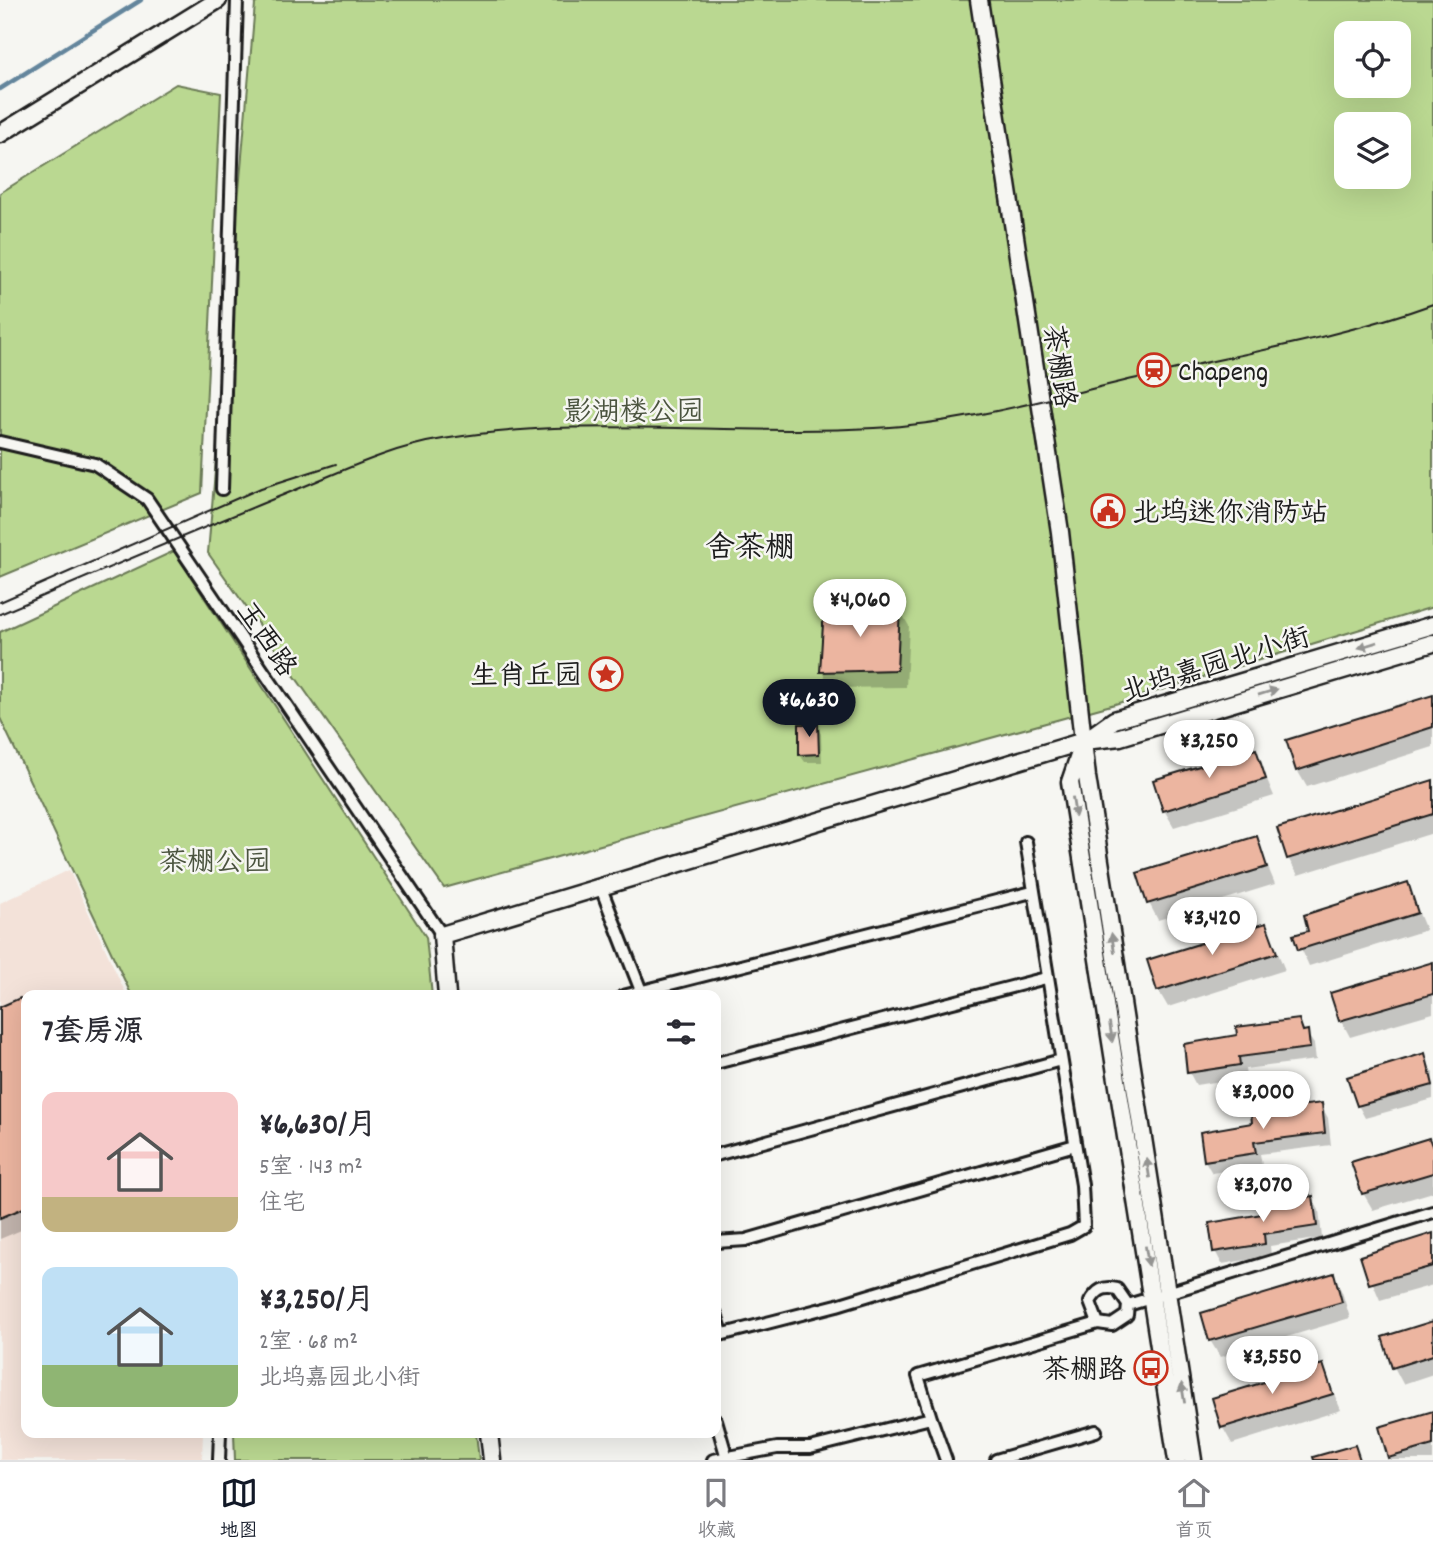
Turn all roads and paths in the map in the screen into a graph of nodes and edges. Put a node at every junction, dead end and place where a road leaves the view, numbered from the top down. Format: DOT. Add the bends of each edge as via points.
graph roads {
  1 [pos="218,0"];
  2 [pos="237,0"];
  3 [pos="979,0"];
  4 [pos="0,134"];
  5 [pos="0,442"];
  6 [pos="222,489"];
  7 [pos="1433,625"];
  8 [pos="1433,643"];
  9 [pos="1084,741"];
  10 [pos="1026,842"];
  11 [pos="601,888"];
  12 [pos="1032,892"];
  13 [pos="442,935"];
  14 [pos="1046,978"];
  15 [pos="447,990"];
  16 [pos="642,990"];
  17 [pos="655,990"];
  18 [pos="1061,1060"];
  19 [pos="721,1062"];
  20 [pos="1075,1144"];
  21 [pos="721,1154"];
  22 [pos="1433,1212"];
  23 [pos="721,1242"];
  24 [pos="1160,1295"];
  25 [pos="1128,1305"];
  26 [pos="1098,1324"];
  27 [pos="721,1334"];
  28 [pos="931,1418"];
  29 [pos="1096,1431"];
  30 [pos="721,1437"];
  31 [pos="219,1438"];
  32 [pos="490,1438"];
  33 [pos="727,1458"];
  34 [pos="219,1460"];
  35 [pos="492,1460"];
  36 [pos="713,1460"];
  37 [pos="946,1460"];
  38 [pos="996,1460"];
  39 [pos="1177,1460"];
  40 [pos="1194,1460"];
  1 -- 4 [label="street"];
  2 -- 6 [label="street"];
  3 -- 9 [label="street, 茶棚路" via="1060,532"];
  5 -- 13 [label="street, 玉西路" via="95,464 147,499"];
  7 -- 9 [label="street, 北坞嘉园北小街, one-way" via="1114,720"];
  9 -- 8 [label="street, 北坞嘉园北小街, one-way" via="1120,737"];
  9 -- 11 [label="street"];
  9 -- 24 [label="street, 茶棚路" via="1070,782"];
  10 -- 12 [label="street"];
  11 -- 13 [label="street"];
  11 -- 16 [label="street"];
  12 -- 14 [label="street"];
  12 -- 17 [label="street"];
  13 -- 15 [label="street"];
  14 -- 18 [label="street"];
  14 -- 19 [label="street"];
  18 -- 20 [label="street"];
  18 -- 21 [label="street"];
  20 -- 23 [label="street" via="746,1240"];
  20 -- 27 [label="street" via="1084,1226 1070,1234"];
  22 -- 24 [label="street"];
  24 -- 25 [label="street"];
  24 -- 39 [label="street, 茶棚路"];
  40 -- 24 [label="street, 茶棚路, one-way"];
  25 -- 26 [label="street" via="1121,1322"];
  25 -- 26 [label="street" via="1117,1289 1096,1292 1090,1302"];
  26 -- 28 [label="street" via="918,1376"];
  28 -- 33 [label="street" via="810,1448 777,1448"];
  28 -- 37 [label="street"];
  29 -- 38 [label="street"];
  30 -- 33 [label="street"];
  31 -- 34 [label="street"];
  32 -- 35 [label="street"];
  33 -- 36 [label="street"];
}
